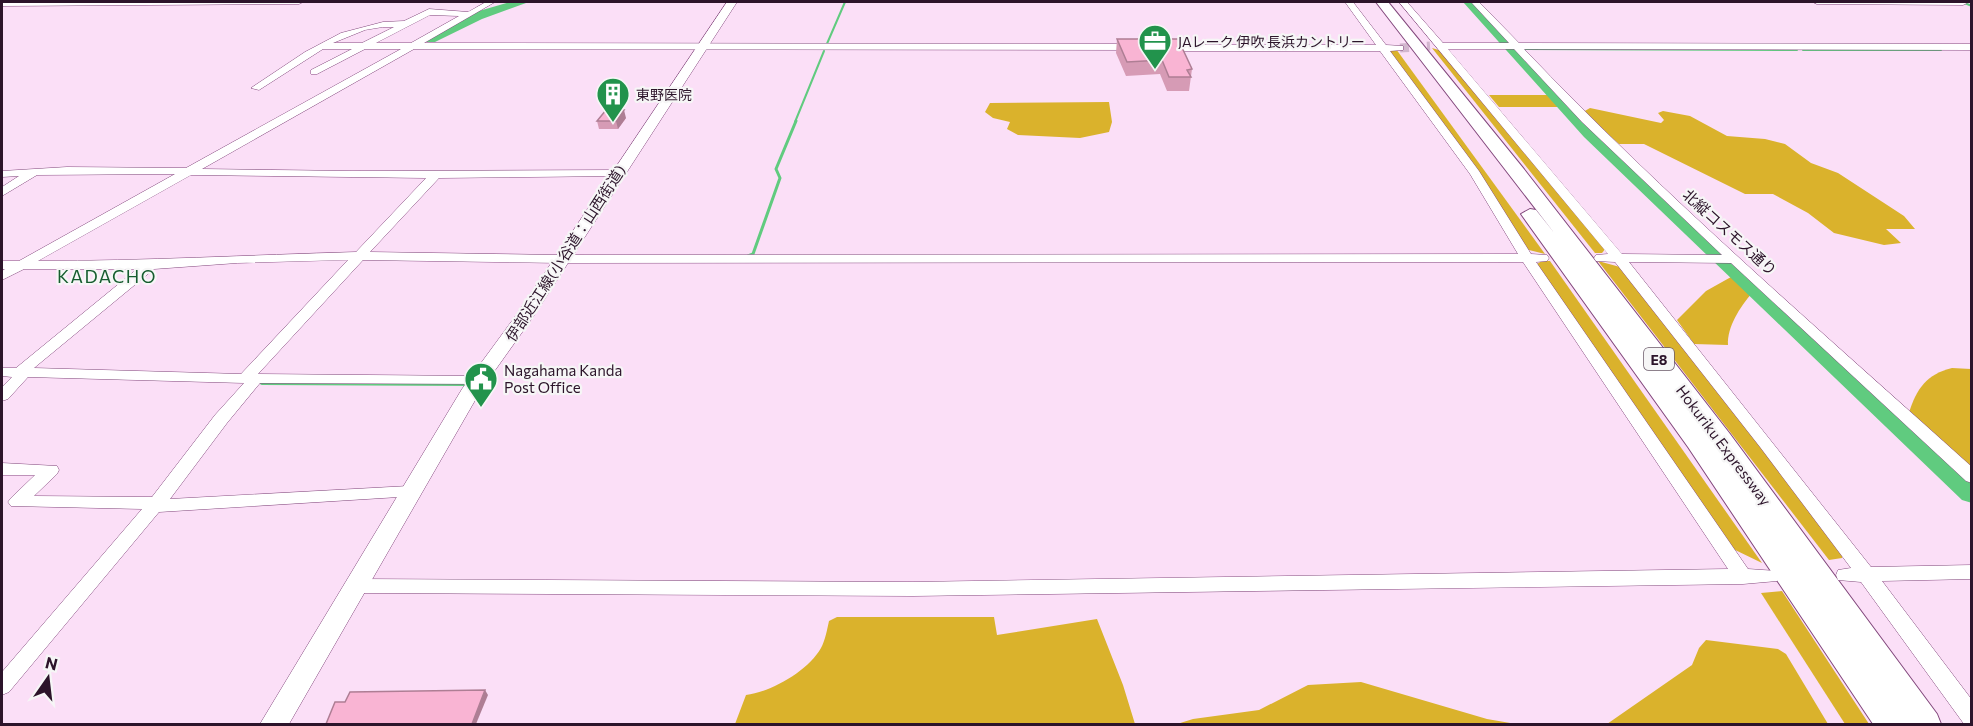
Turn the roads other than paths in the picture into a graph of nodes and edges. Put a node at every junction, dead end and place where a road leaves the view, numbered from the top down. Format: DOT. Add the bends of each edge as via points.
graph roads {
  1 [pos="299,2"];
  2 [pos="491,2"];
  3 [pos="732,2"];
  4 [pos="1348,2"];
  5 [pos="1369,2"];
  6 [pos="1382,2"];
  7 [pos="1403,2"];
  8 [pos="1475,2"];
  9 [pos="1817,2"];
  10 [pos="2,4"];
  11 [pos="1965,4"];
  12 [pos="467,14"];
  13 [pos="406,24"];
  14 [pos="323,46"];
  15 [pos="364,46"];
  16 [pos="1436,46"];
  17 [pos="414,47"];
  18 [pos="704,47"];
  19 [pos="1971,47"];
  20 [pos="1384,48"];
  21 [pos="1400,48"];
  22 [pos="1520,48"];
  23 [pos="283,71"];
  24 [pos="314,72"];
  25 [pos="359,74"];
  26 [pos="256,88"];
  27 [pos="35,171"];
  28 [pos="194,171"];
  29 [pos="618,173"];
  30 [pos="2,174"];
  31 [pos="436,174"];
  32 [pos="2,192"];
  33 [pos="358,257"];
  34 [pos="1527,258"];
  35 [pos="1542,258"];
  36 [pos="1601,258"];
  37 [pos="1617,258"];
  38 [pos="562,259"];
  39 [pos="1725,259"];
  40 [pos="2,265"];
  41 [pos="150,266"];
  42 [pos="22,267"];
  43 [pos="2,276"];
  44 [pos="2,372"];
  45 [pos="22,372"];
  46 [pos="250,379"];
  47 [pos="475,385"];
  48 [pos="2,396"];
  49 [pos="2,469"];
  50 [pos="1971,477"];
  51 [pos="409,492"];
  52 [pos="156,505"];
  53 [pos="1971,572"];
  54 [pos="1845,574"];
  55 [pos="1868,574"];
  56 [pos="1770,576"];
  57 [pos="1743,577"];
  58 [pos="357,586"];
  59 [pos="2,686"];
  60 [pos="1971,718"];
  61 [pos="274,724"];
  62 [pos="1891,724"];
  63 [pos="1925,724"];
  1 -- 10 [label="street"];
  2 -- 12 [label="street"];
  3 -- 18 [label="main road, 伊部近江線(小谷道：山西街道)"];
  4 -- 20 [label="street"];
  5 -- 62 [label="highway, Hokuriku Expressway / E8" via="1500,172 1696,441"];
  6 -- 63 [label="highway, Hokuriku Expressway / E8" via="1714,431"];
  7 -- 16 [label="street"];
  8 -- 22 [label="street, 北縦コスモス通り"];
  9 -- 11 [label="street"];
  12 -- 13 [label="street" via="433,11"];
  12 -- 17 [label="street"];
  13 -- 14 [label="street" via="389,22 349,30"];
  13 -- 15 [label="street"];
  14 -- 15 [label="street"];
  14 -- 23 [label="street"];
  15 -- 17 [label="street"];
  15 -- 24 [label="street"];
  16 -- 22 [label="street"];
  16 -- 37 [label="street"];
  17 -- 18 [label="street"];
  17 -- 25 [label="street"];
  18 -- 20 [label="street"];
  18 -- 29 [label="main road, 伊部近江線(小谷道：山西街道)"];
  19 -- 22 [label="street"];
  20 -- 21 [label="street"];
  20 -- 34 [label="street" via="1475,173"];
  22 -- 50 [label="street, 北縦コスモス通り" via="1643,175"];
  23 -- 24 [label="street"];
  23 -- 26 [label="street"];
  24 -- 25 [label="street"];
  25 -- 28 [label="street"];
  27 -- 28 [label="street"];
  27 -- 30 [label="street"];
  27 -- 32 [label="street"];
  28 -- 31 [label="street"];
  28 -- 42 [label="street"];
  29 -- 31 [label="street"];
  29 -- 38 [label="main road, 伊部近江線(小谷道：山西街道)"];
  31 -- 33 [label="street"];
  33 -- 38 [label="street"];
  33 -- 41 [label="street" via="237,259"];
  33 -- 46 [label="street"];
  34 -- 35 [label="street"];
  34 -- 38 [label="street"];
  34 -- 57 [label="street"];
  36 -- 37 [label="street"];
  37 -- 39 [label="street"];
  37 -- 55 [label="street"];
  38 -- 47 [label="main road, 伊部近江線(小谷道：山西街道)"];
  40 -- 42 [label="street"];
  41 -- 42 [label="street"];
  41 -- 45 [label="street"];
  42 -- 43 [label="street"];
  44 -- 45 [label="street"];
  45 -- 46 [label="street"];
  45 -- 48 [label="street"];
  46 -- 47 [label="street"];
  46 -- 52 [label="street"];
  47 -- 51 [label="main road, 伊部近江線(小谷道：山西街道)"];
  49 -- 52 [label="street" via="51,470 17,502"];
  51 -- 52 [label="street"];
  51 -- 58 [label="main road, 伊部近江線(小谷道：山西街道)"];
  52 -- 59 [label="street"];
  53 -- 55 [label="street"];
  54 -- 55 [label="street"];
  55 -- 60 [label="street"];
  56 -- 57 [label="street"];
  57 -- 58 [label="street" via="913,589"];
  58 -- 61 [label="main road, 伊部近江線(小谷道：山西街道)"];
}
